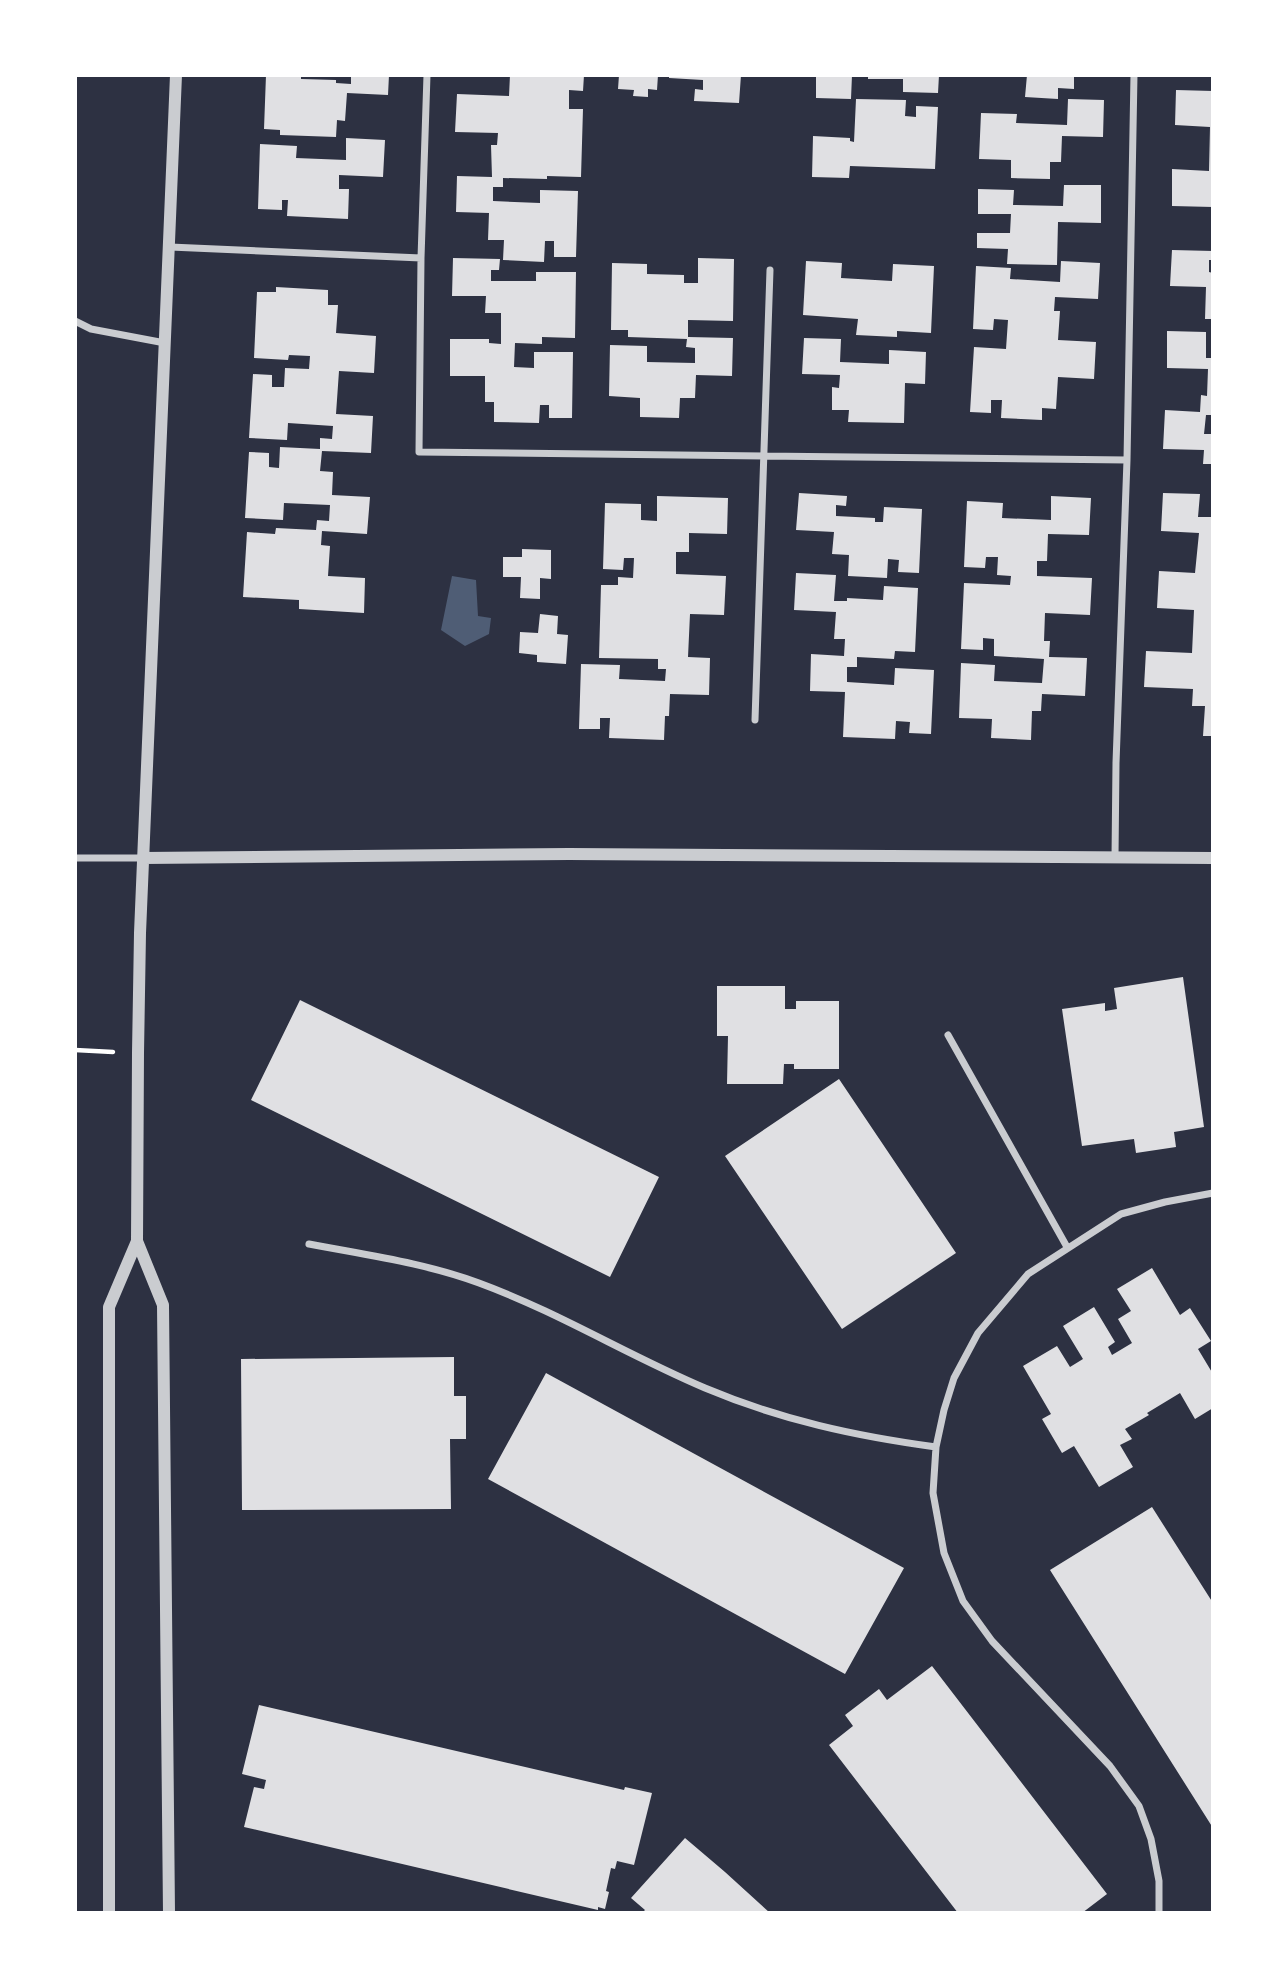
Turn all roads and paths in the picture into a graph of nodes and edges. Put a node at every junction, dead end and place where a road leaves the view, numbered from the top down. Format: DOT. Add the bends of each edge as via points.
graph roads {
  1 [pos="176,75"];
  2 [pos="427,75"];
  3 [pos="1134,75"];
  4 [pos="170,247"];
  5 [pos="421,258"];
  6 [pos="771,270"];
  7 [pos="75,321"];
  8 [pos="166,343"];
  9 [pos="764,456"];
  10 [pos="1127,460"];
  11 [pos="755,720"];
  12 [pos="1115,857"];
  13 [pos="75,858"];
  14 [pos="143,858"];
  15 [pos="1213,858"];
  16 [pos="948,1035"];
  17 [pos="75,1050"];
  18 [pos="138,1053"];
  19 [pos="1213,1193"];
  20 [pos="137,1241"];
  21 [pos="309,1244"];
  22 [pos="1067,1247"];
  23 [pos="936,1447"];
  24 [pos="109,1913"];
  25 [pos="169,1913"];
  26 [pos="1159,1913"];
  1 -- 4 [label="street"];
  2 -- 5 [label="street"];
  3 -- 10 [label="street"];
  4 -- 5 [label="street"];
  4 -- 8 [label="street"];
  5 -- 9 [label="street" via="419,452"];
  6 -- 9 [label="street"];
  7 -- 8 [label="street" via="91,329"];
  8 -- 14 [label="street"];
  9 -- 10 [label="street"];
  9 -- 11 [label="street"];
  10 -- 12 [label="street"];
  12 -- 14 [label="street" via="555,854"];
  12 -- 15 [label="street"];
  13 -- 14 [label="street"];
  14 -- 18 [label="street"];
  16 -- 22 [label="street"];
  17 -- 18 [label="path"];
  18 -- 20 [label="street"];
  19 -- 22 [label="street" via="1121,1214"];
  20 -- 24 [label="street" via="109,1307"];
  20 -- 25 [label="street" via="163,1305"];
  21 -- 23 [label="street" via="477,1283 547,1311 705,1388 783,1417"];
  22 -- 23 [label="street" via="1028,1274 978,1333 954,1378"];
  23 -- 26 [label="street" via="933,1493 944,1553 963,1601 992,1641 1110,1766 1139,1806 1159,1881"];
}
